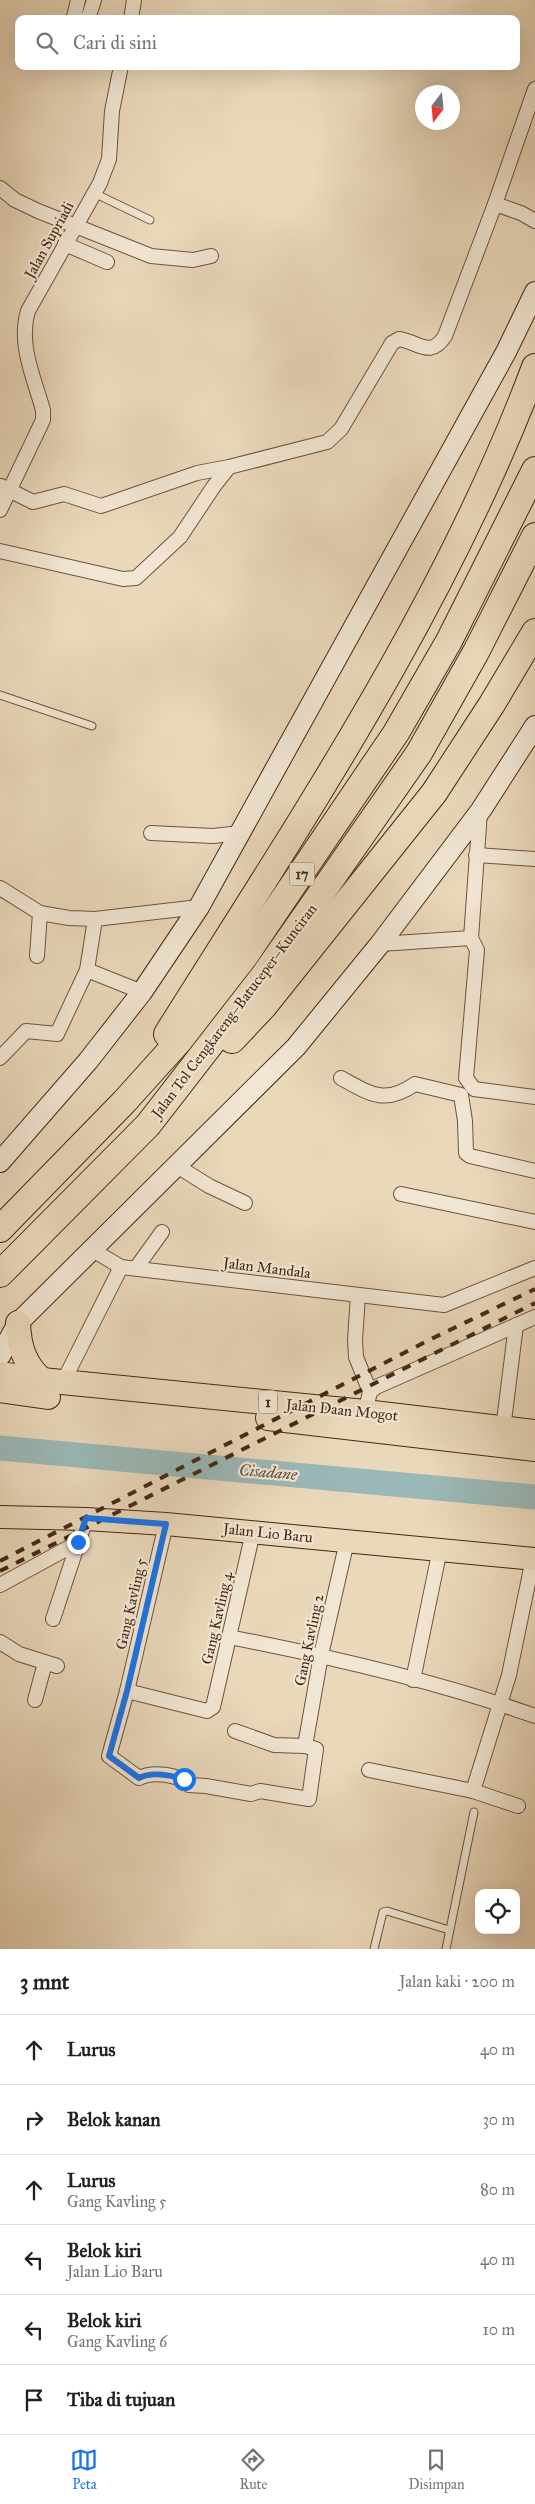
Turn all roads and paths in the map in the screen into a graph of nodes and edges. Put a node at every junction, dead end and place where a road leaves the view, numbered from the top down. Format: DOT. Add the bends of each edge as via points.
graph roads {
  1 [pos="78,0"];
  2 [pos="94,0"];
  3 [pos="134,0"];
  4 [pos="74,15"];
  5 [pos="89,15"];
  6 [pos="131,15"];
  7 [pos="120,70"];
  8 [pos="535,89"];
  9 [pos="0,188"];
  10 [pos="94,193"];
  11 [pos="495,204"];
  12 [pos="150,220"];
  13 [pos="535,221"];
  14 [pos="76,225"];
  15 [pos="65,244"];
  16 [pos="211,256"];
  17 [pos="107,262"];
  18 [pos="535,292"];
  19 [pos="535,367"];
  20 [pos="229,467"];
  21 [pos="535,470"];
  22 [pos="4,488"];
  23 [pos="0,510"];
  24 [pos="535,536"];
  25 [pos="0,551"];
  26 [pos="535,632"];
  27 [pos="0,695"];
  28 [pos="92,726"];
  29 [pos="535,726"];
  30 [pos="480,810"];
  31 [pos="241,832"];
  32 [pos="151,833"];
  33 [pos="476,855"];
  34 [pos="535,859"];
  35 [pos="0,888"];
  36 [pos="199,907"];
  37 [pos="40,913"];
  38 [pos="95,919"];
  39 [pos="471,938"];
  40 [pos="380,944"];
  41 [pos="37,956"];
  42 [pos="87,970"];
  43 [pos="142,992"];
  44 [pos="0,1058"];
  45 [pos="341,1078"];
  46 [pos="535,1097"];
  47 [pos="124,1102"];
  48 [pos="148,1125"];
  49 [pos="0,1162"];
  50 [pos="177,1166"];
  51 [pos="535,1171"];
  52 [pos="401,1194"];
  53 [pos="245,1203"];
  54 [pos="535,1222"];
  55 [pos="0,1229"];
  56 [pos="162,1232"];
  57 [pos="91,1249"];
  58 [pos="8,1267"];
  59 [pos="121,1267"];
  60 [pos="136,1268"];
  61 [pos="535,1268"];
  62 [pos="358,1295"];
  63 [pos="535,1317"];
  64 [pos="516,1325"];
  65 [pos="9,1327"];
  66 [pos="0,1356"];
  67 [pos="0,1374"];
  68 [pos="52,1381"];
  69 [pos="0,1390"];
  70 [pos="368,1402"];
  71 [pos="503,1429"];
  72 [pos="535,1432"];
  73 [pos="535,1449"];
  74 [pos="0,1517"];
  75 [pos="86,1518"];
  76 [pos="166,1524"];
  77 [pos="253,1532"];
  78 [pos="347,1541"];
  79 [pos="78,1542"];
  80 [pos="440,1549"];
  81 [pos="534,1559"];
  82 [pos="0,1585"];
  83 [pos="53,1618"];
  84 [pos="229,1637"];
  85 [pos="0,1642"];
  86 [pos="322,1655"];
  87 [pos="413,1680"];
  88 [pos="127,1691"];
  89 [pos="35,1700"];
  90 [pos="499,1704"];
  91 [pos="535,1716"];
  92 [pos="235,1732"];
  93 [pos="305,1746"];
  94 [pos="369,1770"];
  95 [pos="474,1791"];
  96 [pos="518,1806"];
  97 [pos="474,1812"];
  98 [pos="449,1930"];
  99 [pos="374,1949"];
  100 [pos="446,1949"];
  1 -- 4 [label="street"];
  2 -- 5 [label="street"];
  3 -- 6 [label="street"];
  7 -- 10 [label="street, Jalan Supriadi" via="112,111 109,159"];
  8 -- 11 [label="street"];
  9 -- 14 [label="street" via="14,200"];
  10 -- 12 [label="lane"];
  10 -- 14 [label="street, Jalan Supriadi"];
  11 -- 13 [label="street"];
  11 -- 20 [label="street" via="439,345 430,348 399,339 392,343 341,429 327,442"];
  14 -- 15 [label="street, Jalan Supriadi"];
  14 -- 16 [label="street" via="151,256 193,260"];
  15 -- 17 [label="street"];
  15 -- 22 [label="street, Jalan Supriadi" via="24,323 24,340 43,420"];
  18 -- 31 [label="main road" via="506,352"];
  19 -- 47 [label="highway" via="499,458 413,627 330,775"];
  20 -- 22 [label="street" via="197,473 101,506 64,494 33,502"];
  20 -- 25 [label="street" via="180,537 136,578 123,579"];
  21 -- 47 [label="highway, Jalan Tol Cengkareng–Batuceper–Kunciran / 17" via="450,641 374,767 220,990"];
  22 -- 23 [label="street, Jalan Supriadi"];
  24 -- 48 [label="highway, Jalan Tol Cengkareng–Batuceper–Kunciran / 17" via="476,652 404,777 265,974"];
  26 -- 48 [label="highway" via="434,793 264,1006 187,1089"];
  27 -- 28 [label="lane"];
  29 -- 30 [label="main road"];
  30 -- 33 [label="street"];
  30 -- 40 [label="main road"];
  31 -- 32 [label="street" via="213,836"];
  31 -- 36 [label="main road"];
  33 -- 34 [label="street"];
  33 -- 39 [label="street"];
  35 -- 37 [label="street"];
  36 -- 38 [label="street"];
  36 -- 43 [label="main road"];
  37 -- 38 [label="street"];
  37 -- 41 [label="street"];
  38 -- 42 [label="street"];
  39 -- 40 [label="street"];
  39 -- 46 [label="street" via="477,950 466,1078 474,1089"];
  40 -- 50 [label="main road" via="296,1047"];
  42 -- 43 [label="street"];
  42 -- 44 [label="street" via="56,1034 26,1031"];
  43 -- 49 [label="main road" via="88,1061"];
  45 -- 51 [label="street" via="369,1094 385,1097 402,1093 415,1084 462,1095 466,1153"];
  47 -- 55 [label="highway, Jalan Tol Cengkareng–Batuceper–Kunciran / 17"];
  48 -- 58 [label="highway, Jalan Tol Cengkareng–Batuceper–Kunciran / 17"];
  50 -- 53 [label="street"];
  50 -- 57 [label="main road"];
  52 -- 54 [label="street"];
  56 -- 60 [label="street"];
  57 -- 59 [label="street, Jalan Mandala"];
  57 -- 65 [label="main road"];
  59 -- 60 [label="street, Jalan Mandala"];
  59 -- 68 [label="street"];
  60 -- 62 [label="street, Jalan Mandala"];
  61 -- 62 [label="street, Jalan Mandala" via="444,1305"];
  62 -- 70 [label="street" via="356,1357"];
  63 -- 64 [label="street"];
  64 -- 70 [label="street" via="376,1387"];
  64 -- 71 [label="street"];
  65 -- 66 [label="main road"];
  65 -- 68 [label="highway" via="31,1370"];
  67 -- 68 [label="highway, Jalan Daan Mogot / 1"];
  68 -- 70 [label="highway, Jalan Daan Mogot / 1"];
  69 -- 73 [label="highway, Jalan Daan Mogot / 1"];
  70 -- 71 [label="highway, Jalan Daan Mogot / 1"];
  71 -- 72 [label="highway, Jalan Daan Mogot / 1"];
  74 -- 75 [label="main road, Jalan Lio Baru"];
  75 -- 76 [label="main road, Jalan Lio Baru"];
  75 -- 79 [label="street"];
  76 -- 77 [label="main road, Jalan Lio Baru"];
  76 -- 88 [label="street, Gang Kavling 5"];
  77 -- 78 [label="main road, Jalan Lio Baru"];
  77 -- 84 [label="street, Gang Kavling 4"];
  78 -- 80 [label="main road, Jalan Lio Baru"];
  78 -- 86 [label="street, Gang Kavling 2"];
  79 -- 82 [label="street"];
  79 -- 83 [label="street"];
  80 -- 81 [label="main road, Jalan Lio Baru"];
  80 -- 87 [label="street"];
  81 -- 90 [label="street" via="513,1657"];
  84 -- 86 [label="street"];
  84 -- 88 [label="street, Gang Kavling 4" via="210,1710"];
  85 -- 89 [label="street" via="19,1654 51,1664"];
  86 -- 87 [label="street"];
  86 -- 93 [label="street, Gang Kavling 2"];
  87 -- 90 [label="street"];
  88 -- 93 [label="street, Gang Kavling 5" via="109,1756 139,1778 146,1774 167,1774 184,1779 189,1785 309,1799 316,1749"];
  90 -- 91 [label="street"];
  90 -- 95 [label="street"];
  92 -- 93 [label="street" via="274,1745"];
  94 -- 95 [label="street"];
  95 -- 96 [label="street"];
  97 -- 98 [label="lane"];
  98 -- 99 [label="lane" via="382,1912"];
  98 -- 100 [label="lane"];
}
